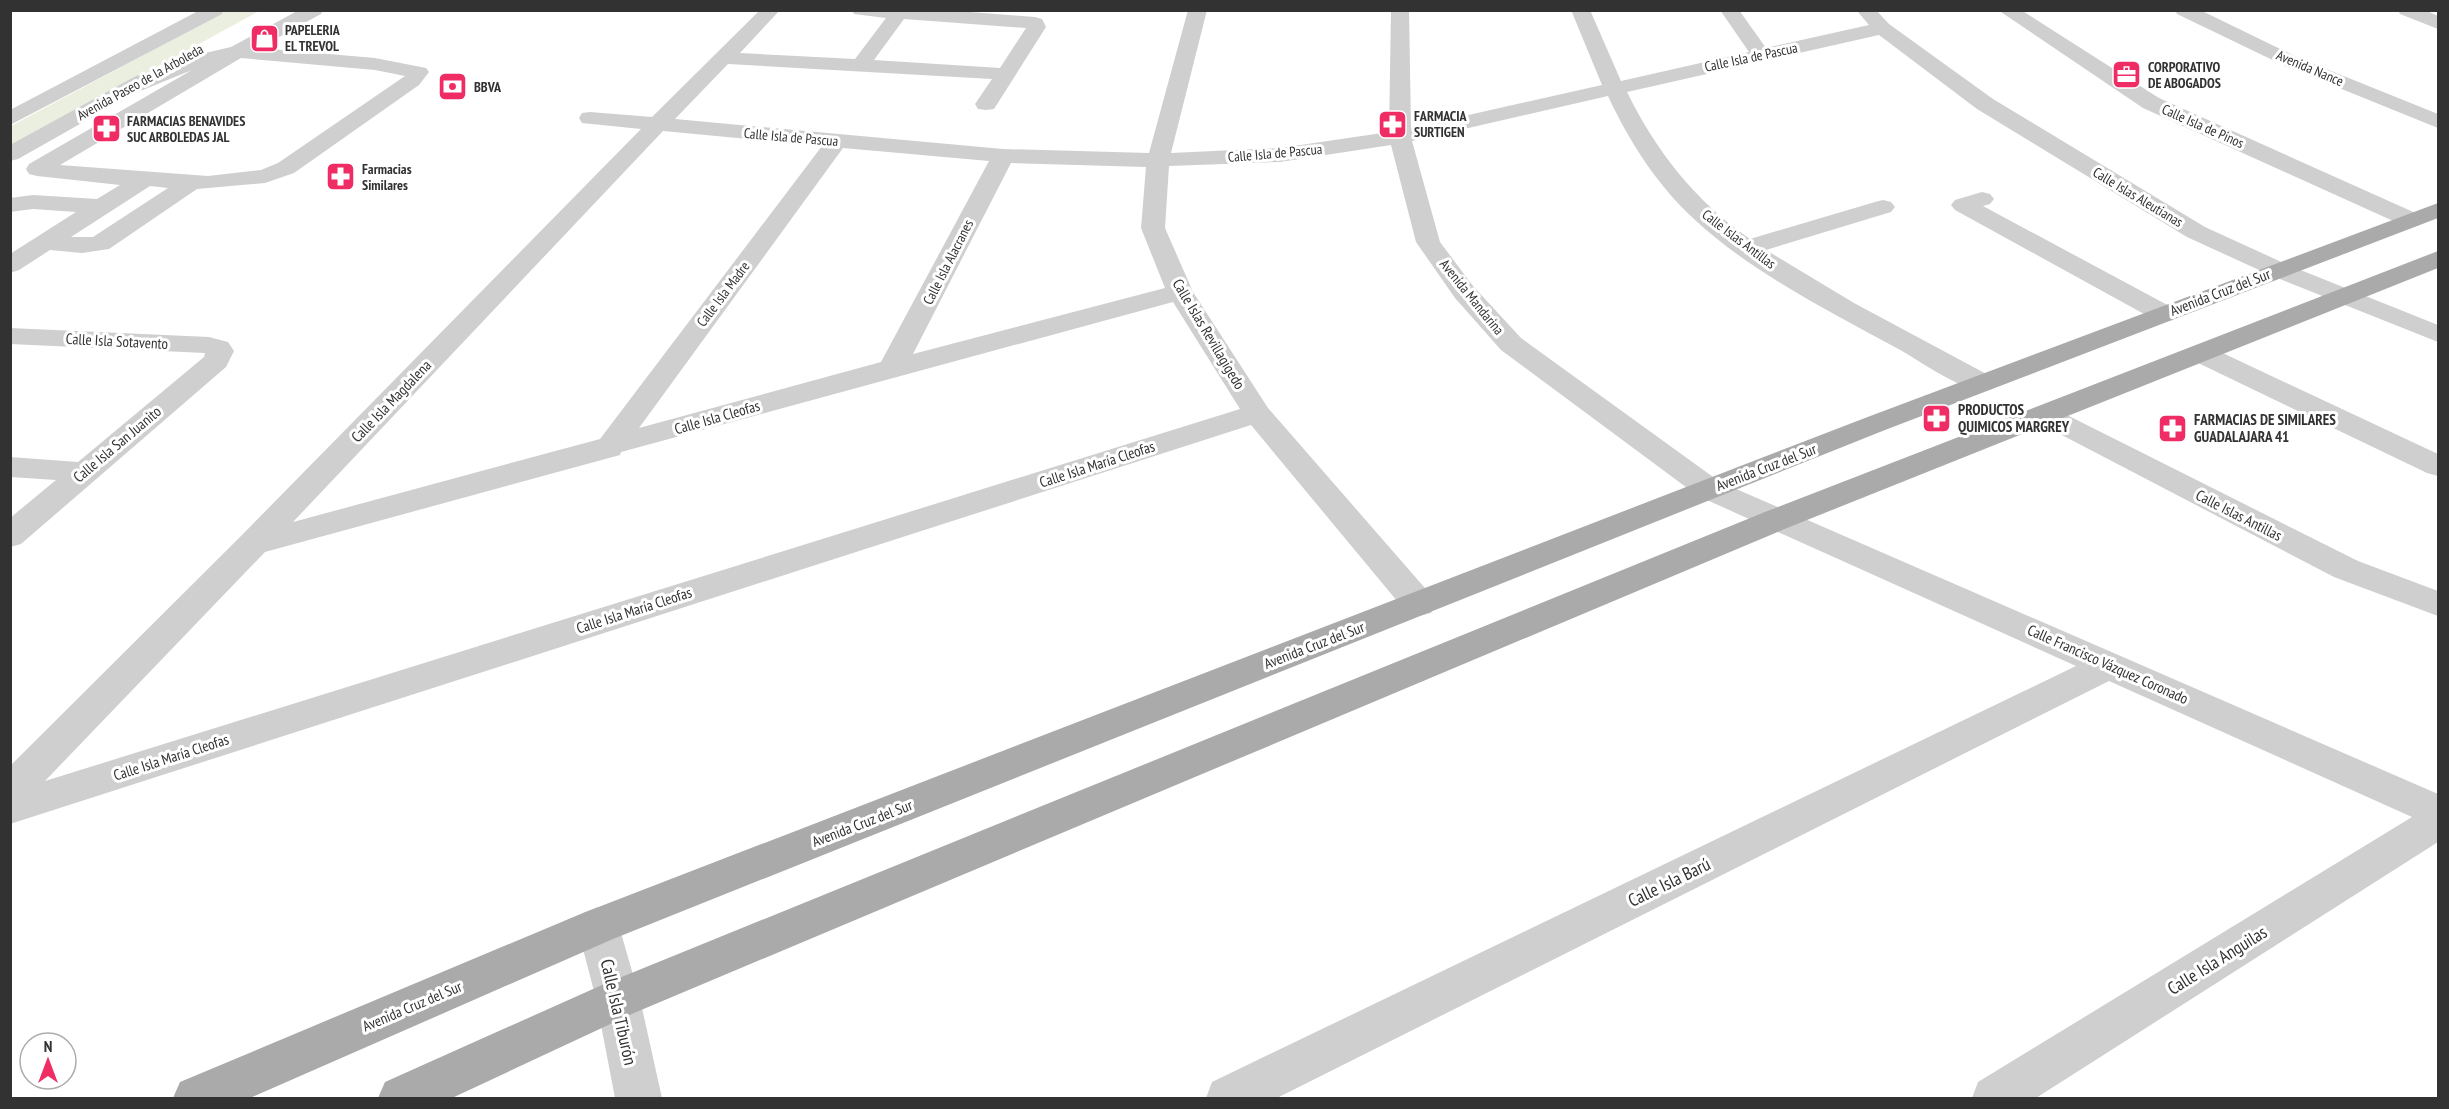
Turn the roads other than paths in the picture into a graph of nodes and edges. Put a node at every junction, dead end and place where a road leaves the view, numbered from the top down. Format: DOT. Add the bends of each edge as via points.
graph roads {
  1 [pos="215,10"];
  2 [pos="314,10"];
  3 [pos="771,10"];
  4 [pos="861,10"];
  5 [pos="1198,10"];
  6 [pos="1400,10"];
  7 [pos="1580,10"];
  8 [pos="1729,10"];
  9 [pos="1865,10"];
  10 [pos="2007,10"];
  11 [pos="2184,10"];
  12 [pos="2228,10"];
  13 [pos="2407,10"];
  14 [pos="899,13"];
  15 [pos="2439,23"];
  16 [pos="1882,28"];
  17 [pos="2272,31"];
  18 [pos="233,43"];
  19 [pos="2304,46"];
  20 [pos="1761,56"];
  21 [pos="723,58"];
  22 [pos="860,66"];
  23 [pos="1005,74"];
  24 [pos="1612,88"];
  25 [pos="10,102"];
  26 [pos="42,102"];
  27 [pos="2439,103"];
  28 [pos="986,104"];
  29 [pos="590,118"];
  30 [pos="10,119"];
  31 [pos="2439,122"];
  32 [pos="657,125"];
  33 [pos="1400,137"];
  34 [pos="837,141"];
  35 [pos="10,154"];
  36 [pos="1003,156"];
  37 [pos="1158,160"];
  38 [pos="10,167"];
  39 [pos="37,169"];
  40 [pos="147,178"];
  41 [pos="192,183"];
  42 [pos="1982,199"];
  43 [pos="10,205"];
  44 [pos="100,206"];
  45 [pos="1883,207"];
  46 [pos="2439,210"];
  47 [pos="151,211"];
  48 [pos="2411,220"];
  49 [pos="43,242"];
  50 [pos="1998,242"];
  51 [pos="1746,248"];
  52 [pos="2439,259"];
  53 [pos="10,265"];
  54 [pos="2279,270"];
  55 [pos="1180,292"];
  56 [pos="2344,296"];
  57 [pos="2156,317"];
  58 [pos="2439,334"];
  59 [pos="10,336"];
  60 [pos="220,351"];
  61 [pos="2061,353"];
  62 [pos="2202,354"];
  63 [pos="892,368"];
  64 [pos="1982,383"];
  65 [pos="2116,387"];
  66 [pos="1257,413"];
  67 [pos="2044,415"];
  68 [pos="609,448"];
  69 [pos="2439,466"];
  70 [pos="10,467"];
  71 [pos="84,472"];
  72 [pos="1709,489"];
  73 [pos="1776,520"];
  74 [pos="10,536"];
  75 [pos="253,544"];
  76 [pos="1419,604"];
  77 [pos="2439,604"];
  78 [pos="2110,664"];
  79 [pos="10,792"];
  80 [pos="10,808"];
  81 [pos="2439,811"];
  82 [pos="2439,822"];
  83 [pos="598,926"];
  84 [pos="618,999"];
  85 [pos="198,1098"];
  86 [pos="402,1098"];
  87 [pos="639,1098"];
  88 [pos="1228,1098"];
  89 [pos="1995,1098"];
  1 -- 26 [label="street, Avenida Paseo de la Arboleda"];
  2 -- 18 [label="street"];
  3 -- 21 [label="street, Calle Isla Magdalena"];
  4 -- 14 [label="street"];
  5 -- 37 [label="street, Calle Islas Revillagigedo"];
  6 -- 33 [label="street, Avenida Mandarina"];
  7 -- 24 [label="street, Calle Islas Antillas"];
  8 -- 20 [label="street"];
  9 -- 16 [label="street, Calle Islas Aleutianas"];
  10 -- 48 [label="street, Calle Isla de Pinos" via="2151,103"];
  11 -- 31 [label="street, Avenida Nance" via="2292,62"];
  12 -- 17 [label="street, Avenida Nance"];
  13 -- 15 [label="street"];
  14 -- 22 [label="street"];
  14 -- 23 [label="street" via="1035,23"];
  16 -- 20 [label="street, Calle Isla de Pascua"];
  16 -- 54 [label="street, Calle Islas Aleutianas" via="2005,116 2196,232"];
  18 -- 35 [label="street, Avenida Paseo de la Arboleda" via="125,90"];
  18 -- 39 [label="street"];
  18 -- 41 [label="street" via="419,72 412,81 280,171"];
  19 -- 27 [label="street, Avenida Nance"];
  20 -- 24 [label="street, Calle Isla de Pascua"];
  21 -- 22 [label="street"];
  21 -- 32 [label="street, Calle Isla Magdalena"];
  22 -- 23 [label="street"];
  23 -- 28 [label="street"];
  24 -- 33 [label="street, Calle Isla de Pascua"];
  24 -- 51 [label="street, Calle Islas Antillas" via="1638,134 1675,186 1708,219"];
  25 -- 26 [label="street"];
  26 -- 30 [label="street, Avenida Paseo de la Arboleda"];
  29 -- 32 [label="street, Calle Isla de Pascua"];
  32 -- 34 [label="street, Calle Isla de Pascua"];
  32 -- 75 [label="street, Calle Isla Magdalena"];
  33 -- 37 [label="street, Calle Isla de Pascua" via="1280,155"];
  33 -- 72 [label="street, Avenida Mandarina" via="1428,242 1464,292 1511,344"];
  34 -- 36 [label="street, Calle Isla de Pascua"];
  34 -- 68 [label="street, Calle Isla Madre"];
  36 -- 37 [label="street, Calle Isla de Pascua"];
  36 -- 63 [label="street, Calle Isla Alacranes"];
  37 -- 55 [label="street, Calle Islas Revillagigedo" via="1153,228"];
  38 -- 39 [label="street"];
  39 -- 40 [label="street"];
  40 -- 41 [label="street"];
  40 -- 44 [label="street"];
  41 -- 47 [label="street"];
  42 -- 57 [label="street" via="1963,205"];
  43 -- 44 [label="street" via="33,202"];
  44 -- 47 [label="street"];
  44 -- 49 [label="street"];
  45 -- 51 [label="street"];
  46 -- 48 [label="main road, Avenida Cruz del Sur"];
  47 -- 49 [label="street" via="100,244"];
  48 -- 54 [label="main road, Avenida Cruz del Sur"];
  49 -- 53 [label="street"];
  50 -- 57 [label="street"];
  51 -- 64 [label="street, Calle Islas Antillas" via="1863,321"];
  52 -- 56 [label="main road"];
  54 -- 56 [label="street, Calle Islas Aleutianas"];
  54 -- 57 [label="main road, Avenida Cruz del Sur"];
  55 -- 63 [label="street, Calle Isla Cleofas"];
  55 -- 66 [label="street, Calle Islas Revillagigedo"];
  56 -- 58 [label="street, Calle Islas Aleutianas"];
  56 -- 62 [label="main road"];
  57 -- 61 [label="main road, Avenida Cruz del Sur"];
  59 -- 60 [label="street, Calle Isla Sotavento" via="209,345"];
  60 -- 71 [label="street, Calle Isla San Juanito" via="216,361"];
  61 -- 64 [label="main road, Avenida Cruz del Sur"];
  61 -- 65 [label="main road"];
  62 -- 65 [label="main road"];
  62 -- 69 [label="street"];
  63 -- 68 [label="street, Calle Isla Cleofas"];
  64 -- 72 [label="main road, Avenida Cruz del Sur"];
  65 -- 67 [label="main road"];
  66 -- 76 [label="street, Calle Islas Revillagigedo"];
  66 -- 80 [label="street, Calle Isla María Cleofas"];
  67 -- 73 [label="main road"];
  67 -- 77 [label="street, Calle Islas Antillas" via="2346,569"];
  68 -- 75 [label="street, Calle Isla Cleofas"];
  70 -- 71 [label="street"];
  71 -- 74 [label="street, Calle Isla San Juanito"];
  72 -- 73 [label="street, Avenida Mandarina"];
  72 -- 76 [label="main road, Avenida Cruz del Sur"];
  73 -- 78 [label="street, Calle Francisco Vázquez Coronado"];
  73 -- 84 [label="main road"];
  75 -- 79 [label="street, Calle Isla Magdalena"];
  76 -- 83 [label="main road, Avenida Cruz del Sur"];
  78 -- 81 [label="street, Calle Francisco Vázquez Coronado"];
  78 -- 88 [label="street, Calle Isla Barú"];
  82 -- 89 [label="street, Calle Isla Anguilas"];
  83 -- 84 [label="street, Calle Isla Tiburón"];
  83 -- 85 [label="main road, Avenida Cruz del Sur"];
  84 -- 86 [label="main road"];
  84 -- 87 [label="street, Calle Isla Tiburón"];
}
